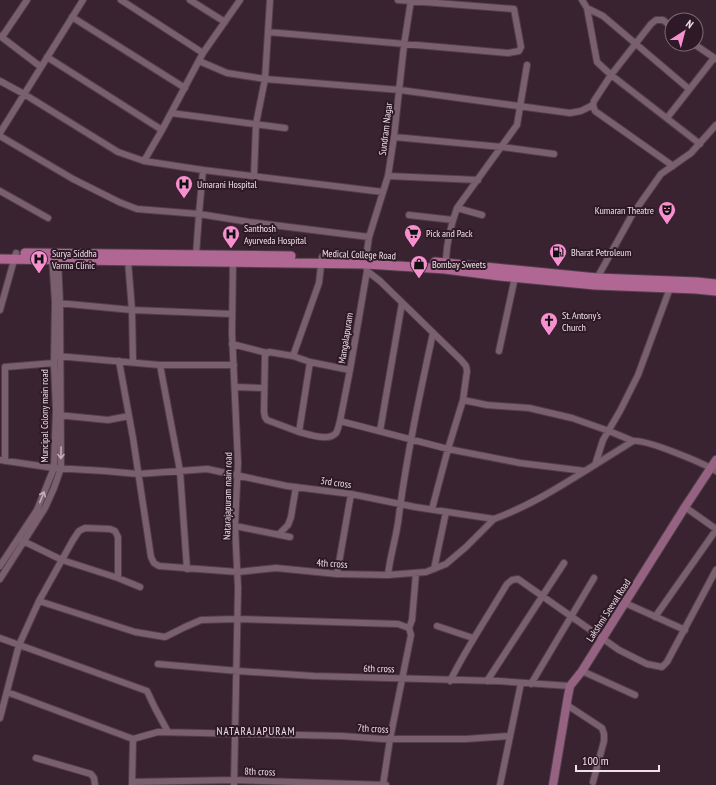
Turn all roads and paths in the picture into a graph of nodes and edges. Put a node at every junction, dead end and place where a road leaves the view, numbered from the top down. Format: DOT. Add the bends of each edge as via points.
graph roads {
  1 [pos="27,0"];
  2 [pos="83,0"];
  3 [pos="190,0"];
  4 [pos="240,0"];
  5 [pos="270,0"];
  6 [pos="398,0"];
  7 [pos="582,0"];
  8 [pos="125,1"];
  9 [pos="411,1"];
  10 [pos="586,8"];
  11 [pos="72,18"];
  12 [pos="664,21"];
  13 [pos="225,22"];
  14 [pos="268,32"];
  15 [pos="1,36"];
  16 [pos="636,43"];
  17 [pos="404,45"];
  18 [pos="704,51"];
  19 [pos="203,53"];
  20 [pos="47,57"];
  21 [pos="715,58"];
  22 [pos="199,61"];
  23 [pos="527,65"];
  24 [pos="41,67"];
  25 [pos="611,75"];
  26 [pos="265,79"];
  27 [pos="0,81"];
  28 [pos="185,88"];
  29 [pos="689,89"];
  30 [pos="400,90"];
  31 [pos="24,94"];
  32 [pos="593,105"];
  33 [pos="520,106"];
  34 [pos="171,113"];
  35 [pos="667,118"];
  36 [pos="256,124"];
  37 [pos="716,125"];
  38 [pos="285,128"];
  39 [pos="162,130"];
  40 [pos="0,133"];
  41 [pos="0,136"];
  42 [pos="394,137"];
  43 [pos="700,144"];
  44 [pos="502,147"];
  45 [pos="554,154"];
  46 [pos="144,161"];
  47 [pos="673,166"];
  48 [pos="204,170"];
  49 [pos="254,176"];
  50 [pos="388,176"];
  51 [pos="478,180"];
  52 [pos="0,191"];
  53 [pos="383,192"];
  54 [pos="458,208"];
  55 [pos="199,214"];
  56 [pos="409,215"];
  57 [pos="482,215"];
  58 [pos="48,218"];
  59 [pos="453,220"];
  60 [pos="369,237"];
  61 [pos="0,253"];
  62 [pos="196,255"];
  63 [pos="15,256"];
  64 [pos="54,257"];
  65 [pos="233,258"];
  66 [pos="0,259"];
  67 [pos="322,260"];
  68 [pos="128,261"];
  69 [pos="446,263"];
  70 [pos="367,264"];
  71 [pos="515,277"];
  72 [pos="596,282"];
  73 [pos="716,284"];
  74 [pos="670,288"];
  75 [pos="716,291"];
  76 [pos="58,303"];
  77 [pos="402,303"];
  78 [pos="0,310"];
  79 [pos="132,310"];
  80 [pos="232,314"];
  81 [pos="433,333"];
  82 [pos="232,344"];
  83 [pos="500,350"];
  84 [pos="267,353"];
  85 [pos="57,356"];
  86 [pos="293,356"];
  87 [pos="119,361"];
  88 [pos="134,362"];
  89 [pos="310,362"];
  90 [pos="54,363"];
  91 [pos="160,365"];
  92 [pos="234,365"];
  93 [pos="2,367"];
  94 [pos="350,370"];
  95 [pos="235,387"];
  96 [pos="264,388"];
  97 [pos="463,400"];
  98 [pos="58,415"];
  99 [pos="129,416"];
  100 [pos="340,421"];
  101 [pos="609,430"];
  102 [pos="380,431"];
  103 [pos="299,432"];
  104 [pos="411,439"];
  105 [pos="633,441"];
  106 [pos="448,449"];
  107 [pos="716,460"];
  108 [pos="2,461"];
  109 [pos="595,466"];
  110 [pos="57,468"];
  111 [pos="713,469"];
  112 [pos="180,471"];
  113 [pos="585,471"];
  114 [pos="138,474"];
  115 [pos="238,476"];
  116 [pos="296,487"];
  117 [pos="351,494"];
  118 [pos="400,503"];
  119 [pos="685,507"];
  120 [pos="432,509"];
  121 [pos="446,512"];
  122 [pos="494,519"];
  123 [pos="235,526"];
  124 [pos="716,529"];
  125 [pos="279,534"];
  126 [pos="290,537"];
  127 [pos="21,540"];
  128 [pos="62,560"];
  129 [pos="564,563"];
  130 [pos="0,566"];
  131 [pos="187,569"];
  132 [pos="434,569"];
  133 [pos="716,570"];
  134 [pos="238,572"];
  135 [pos="416,573"];
  136 [pos="336,574"];
  137 [pos="388,575"];
  138 [pos="118,578"];
  139 [pos="594,578"];
  140 [pos="0,579"];
  141 [pos="140,587"];
  142 [pos="542,596"];
  143 [pos="39,601"];
  144 [pos="625,603"];
  145 [pos="572,616"];
  146 [pos="655,617"];
  147 [pos="237,619"];
  148 [pos="437,626"];
  149 [pos="409,628"];
  150 [pos="685,630"];
  151 [pos="0,638"];
  152 [pos="473,638"];
  153 [pos="601,638"];
  154 [pos="19,645"];
  155 [pos="158,664"];
  156 [pos="237,671"];
  157 [pos="582,671"];
  158 [pos="401,678"];
  159 [pos="450,680"];
  160 [pos="487,681"];
  161 [pos="521,683"];
  162 [pos="532,684"];
  163 [pos="570,686"];
  164 [pos="7,692"];
  165 [pos="635,695"];
  166 [pos="567,705"];
  167 [pos="0,718"];
  168 [pos="168,732"];
  169 [pos="235,734"];
  170 [pos="509,736"];
  171 [pos="133,739"];
  172 [pos="390,739"];
  173 [pos="36,758"];
  174 [pos="234,782"];
  175 [pos="593,782"];
  176 [pos="132,783"];
  177 [pos="95,785"];
  178 [pos="383,785"];
  179 [pos="387,785"];
  180 [pos="500,785"];
  181 [pos="553,785"];
  1 -- 15 [label="street"];
  2 -- 11 [label="street"];
  3 -- 13 [label="street"];
  4 -- 13 [label="street"];
  5 -- 14 [label="street"];
  6 -- 9 [label="street"];
  7 -- 10 [label="street"];
  8 -- 19 [label="street"];
  9 -- 17 [label="street, Sundram Nagar"];
  9 -- 17 [label="street" via="514,9 522,47 519,51 508,53"];
  10 -- 16 [label="street" via="603,16"];
  10 -- 25 [label="street" via="596,62"];
  11 -- 20 [label="street"];
  11 -- 28 [label="street"];
  12 -- 16 [label="street" via="656,20"];
  13 -- 19 [label="street"];
  14 -- 17 [label="street"];
  14 -- 26 [label="street"];
  15 -- 24 [label="street"];
  16 -- 25 [label="street"];
  16 -- 29 [label="street"];
  17 -- 30 [label="street, Sundram Nagar"];
  18 -- 21 [label="street"];
  19 -- 22 [label="street"];
  20 -- 24 [label="street"];
  20 -- 39 [label="street"];
  21 -- 29 [label="street"];
  22 -- 26 [label="street" via="227,73"];
  22 -- 28 [label="street"];
  23 -- 33 [label="street"];
  24 -- 31 [label="street"];
  25 -- 32 [label="street"];
  25 -- 35 [label="street"];
  26 -- 30 [label="street"];
  26 -- 36 [label="street"];
  27 -- 31 [label="street"];
  28 -- 34 [label="street"];
  29 -- 35 [label="street"];
  30 -- 33 [label="street"];
  30 -- 42 [label="street, Sundram Nagar"];
  31 -- 40 [label="street"];
  31 -- 46 [label="street" via="118,152"];
  32 -- 33 [label="street" via="570,113"];
  32 -- 47 [label="street" via="595,111"];
  33 -- 44 [label="street" via="517,125"];
  34 -- 36 [label="street"];
  34 -- 39 [label="street"];
  35 -- 43 [label="street"];
  36 -- 38 [label="street"];
  36 -- 49 [label="street"];
  37 -- 43 [label="street"];
  39 -- 46 [label="street"];
  41 -- 55 [label="street" via="73,179 119,202 137,209"];
  42 -- 44 [label="street"];
  42 -- 50 [label="street, Sundram Nagar"];
  43 -- 47 [label="street"];
  44 -- 45 [label="street"];
  44 -- 51 [label="street"];
  46 -- 48 [label="street"];
  47 -- 72 [label="street" via="661,174 632,215"];
  48 -- 49 [label="street"];
  48 -- 55 [label="street"];
  49 -- 53 [label="street"];
  50 -- 51 [label="street"];
  50 -- 53 [label="street, Sundram Nagar"];
  51 -- 54 [label="street"];
  52 -- 58 [label="street"];
  53 -- 60 [label="street, Sundram Nagar"];
  54 -- 57 [label="street"];
  54 -- 59 [label="street"];
  55 -- 60 [label="street"];
  55 -- 62 [label="street"];
  56 -- 59 [label="street"];
  59 -- 69 [label="street"];
  60 -- 70 [label="street, Sundram Nagar"];
  61 -- 63 [label="main road, Medical College Road"];
  62 -- 64 [label="main road, Medical College Road"];
  62 -- 65 [label="main road, Medical College Road"];
  63 -- 64 [label="main road, Medical College Road"];
  63 -- 66 [label="main road, Medical College Road"];
  63 -- 78 [label="street"];
  64 -- 68 [label="main road, Medical College Road"];
  64 -- 76 [label="street, Muncipal Colony main road"];
  65 -- 67 [label="main road, Medical College Road"];
  65 -- 68 [label="main road, Medical College Road"];
  65 -- 80 [label="street, Natarajapuram main road"];
  67 -- 70 [label="main road, Medical College Road"];
  67 -- 86 [label="street" via="318,283"];
  68 -- 79 [label="street"];
  69 -- 70 [label="main road, Medical College Road"];
  69 -- 72 [label="main road, Medical College Road"];
  70 -- 71 [label="main road, Medical College Road"];
  70 -- 77 [label="street"];
  70 -- 94 [label="street, Mangalapuram"];
  71 -- 72 [label="main road, Medical College Road"];
  71 -- 83 [label="street"];
  72 -- 73 [label="main road, Medical College Road"];
  72 -- 74 [label="main road, Medical College Road"];
  74 -- 75 [label="main road, Medical College Road"];
  74 -- 101 [label="street" via="638,375"];
  76 -- 79 [label="street"];
  76 -- 85 [label="street, Muncipal Colony main road"];
  77 -- 81 [label="street"];
  77 -- 102 [label="street"];
  79 -- 80 [label="street"];
  79 -- 88 [label="street"];
  80 -- 82 [label="street, Natarajapuram main road"];
  81 -- 97 [label="street" via="466,366"];
  81 -- 104 [label="street"];
  82 -- 84 [label="street"];
  82 -- 92 [label="street, Natarajapuram main road"];
  84 -- 86 [label="street"];
  84 -- 96 [label="street" via="264,361"];
  85 -- 87 [label="street"];
  85 -- 90 [label="street, Muncipal Colony main road"];
  85 -- 98 [label="street"];
  86 -- 89 [label="street"];
  87 -- 88 [label="street"];
  87 -- 99 [label="street"];
  88 -- 91 [label="street"];
  89 -- 94 [label="street"];
  89 -- 103 [label="street"];
  90 -- 93 [label="street"];
  90 -- 98 [label="street, Muncipal Colony main road"];
  91 -- 92 [label="street"];
  91 -- 112 [label="street"];
  92 -- 95 [label="street, Natarajapuram main road"];
  93 -- 108 [label="street"];
  94 -- 100 [label="street, Mangalapuram"];
  95 -- 96 [label="street"];
  95 -- 115 [label="street, Natarajapuram main road"];
  96 -- 103 [label="street" via="264,412 267,420"];
  97 -- 101 [label="street" via="487,405 529,408"];
  97 -- 106 [label="street"];
  98 -- 99 [label="street" via="108,420"];
  98 -- 110 [label="street, Muncipal Colony main road"];
  99 -- 114 [label="street"];
  100 -- 102 [label="street"];
  100 -- 103 [label="street" via="336,432 331,436"];
  101 -- 105 [label="street"];
  101 -- 109 [label="street"];
  102 -- 104 [label="street"];
  104 -- 106 [label="street"];
  104 -- 118 [label="street"];
  105 -- 109 [label="street"];
  105 -- 111 [label="street" via="654,444"];
  106 -- 113 [label="street" via="520,463"];
  106 -- 120 [label="street"];
  107 -- 111 [label="street, Lakshmi Seeval Road"];
  108 -- 110 [label="street, 3rd cross"];
  109 -- 113 [label="street"];
  110 -- 114 [label="street, 3rd cross"];
  110 -- 127 [label="street, Muncipal Colony main road"];
  111 -- 119 [label="street, Lakshmi Seeval Road"];
  112 -- 114 [label="street, 3rd cross"];
  112 -- 115 [label="street, 3rd cross" via="207,469"];
  112 -- 131 [label="street"];
  113 -- 122 [label="street" via="540,498"];
  114 -- 131 [label="street, 4th cross" via="154,563 165,568"];
  115 -- 116 [label="street, 3rd cross"];
  115 -- 123 [label="street, Natarajapuram main road"];
  116 -- 117 [label="street, 3rd cross"];
  116 -- 125 [label="street" via="291,517 288,525"];
  117 -- 118 [label="street, 3rd cross"];
  117 -- 136 [label="street"];
  118 -- 120 [label="street, 3rd cross"];
  118 -- 137 [label="street"];
  119 -- 124 [label="street"];
  119 -- 144 [label="street, Lakshmi Seeval Road"];
  120 -- 121 [label="street, 3rd cross"];
  121 -- 122 [label="street, 3rd cross"];
  121 -- 132 [label="street"];
  122 -- 132 [label="street, 4th cross" via="446,564"];
  123 -- 125 [label="street"];
  123 -- 134 [label="street, Natarajapuram main road"];
  124 -- 146 [label="street"];
  125 -- 126 [label="street"];
  127 -- 128 [label="street"];
  127 -- 130 [label="street, Muncipal Colony main road"];
  127 -- 140 [label="street"];
  128 -- 138 [label="street"];
  128 -- 138 [label="street" via="79,531 85,528 110,529 115,531 118,537"];
  128 -- 143 [label="street"];
  129 -- 142 [label="street"];
  131 -- 134 [label="street, 4th cross"];
  132 -- 135 [label="street, 4th cross"];
  133 -- 150 [label="street"];
  134 -- 136 [label="street, 4th cross" via="276,568"];
  134 -- 147 [label="street, Natarajapuram main road"];
  135 -- 137 [label="street, 4th cross"];
  135 -- 149 [label="street"];
  136 -- 137 [label="street, 4th cross"];
  138 -- 141 [label="street"];
  139 -- 145 [label="street"];
  142 -- 145 [label="street"];
  142 -- 152 [label="street" via="518,579 512,580"];
  142 -- 160 [label="street"];
  143 -- 147 [label="street" via="135,632 165,637 202,620"];
  143 -- 154 [label="street"];
  144 -- 146 [label="street"];
  144 -- 153 [label="street, Lakshmi Seeval Road"];
  145 -- 153 [label="street"];
  145 -- 162 [label="street"];
  146 -- 150 [label="street"];
  147 -- 149 [label="street" via="398,624"];
  147 -- 156 [label="street, Natarajapuram main road"];
  148 -- 152 [label="street"];
  149 -- 158 [label="street" via="411,635"];
  150 -- 153 [label="street" via="662,667 646,664"];
  151 -- 154 [label="street"];
  152 -- 159 [label="street"];
  153 -- 157 [label="street, Lakshmi Seeval Road"];
  154 -- 164 [label="street"];
  154 -- 168 [label="street" via="148,691"];
  155 -- 156 [label="street, 6th cross"];
  156 -- 158 [label="street, 6th cross"];
  156 -- 169 [label="street, Natarajapuram main road"];
  157 -- 163 [label="street, Lakshmi Seeval Road"];
  157 -- 165 [label="street"];
  158 -- 159 [label="street, 6th cross"];
  158 -- 172 [label="street"];
  159 -- 160 [label="street, 6th cross"];
  160 -- 161 [label="street, 6th cross"];
  161 -- 162 [label="street, 6th cross"];
  161 -- 170 [label="street"];
  162 -- 163 [label="street, 6th cross"];
  163 -- 166 [label="street, Lakshmi Seeval Road"];
  164 -- 167 [label="street"];
  164 -- 171 [label="street"];
  166 -- 175 [label="street" via="602,728 604,734"];
  166 -- 181 [label="street, Lakshmi Seeval Road"];
  168 -- 169 [label="street, 7th cross"];
  168 -- 171 [label="street, 7th cross"];
  169 -- 172 [label="street, 7th cross"];
  169 -- 174 [label="street, Natarajapuram main road"];
  170 -- 172 [label="street, 7th cross"];
  170 -- 180 [label="street"];
  171 -- 176 [label="street"];
  172 -- 178 [label="street"];
  173 -- 177 [label="street" via="91,774"];
  174 -- 176 [label="street, 8th cross"];
  174 -- 178 [label="street, 8th cross"];
  178 -- 179 [label="street, 8th cross"];
}
